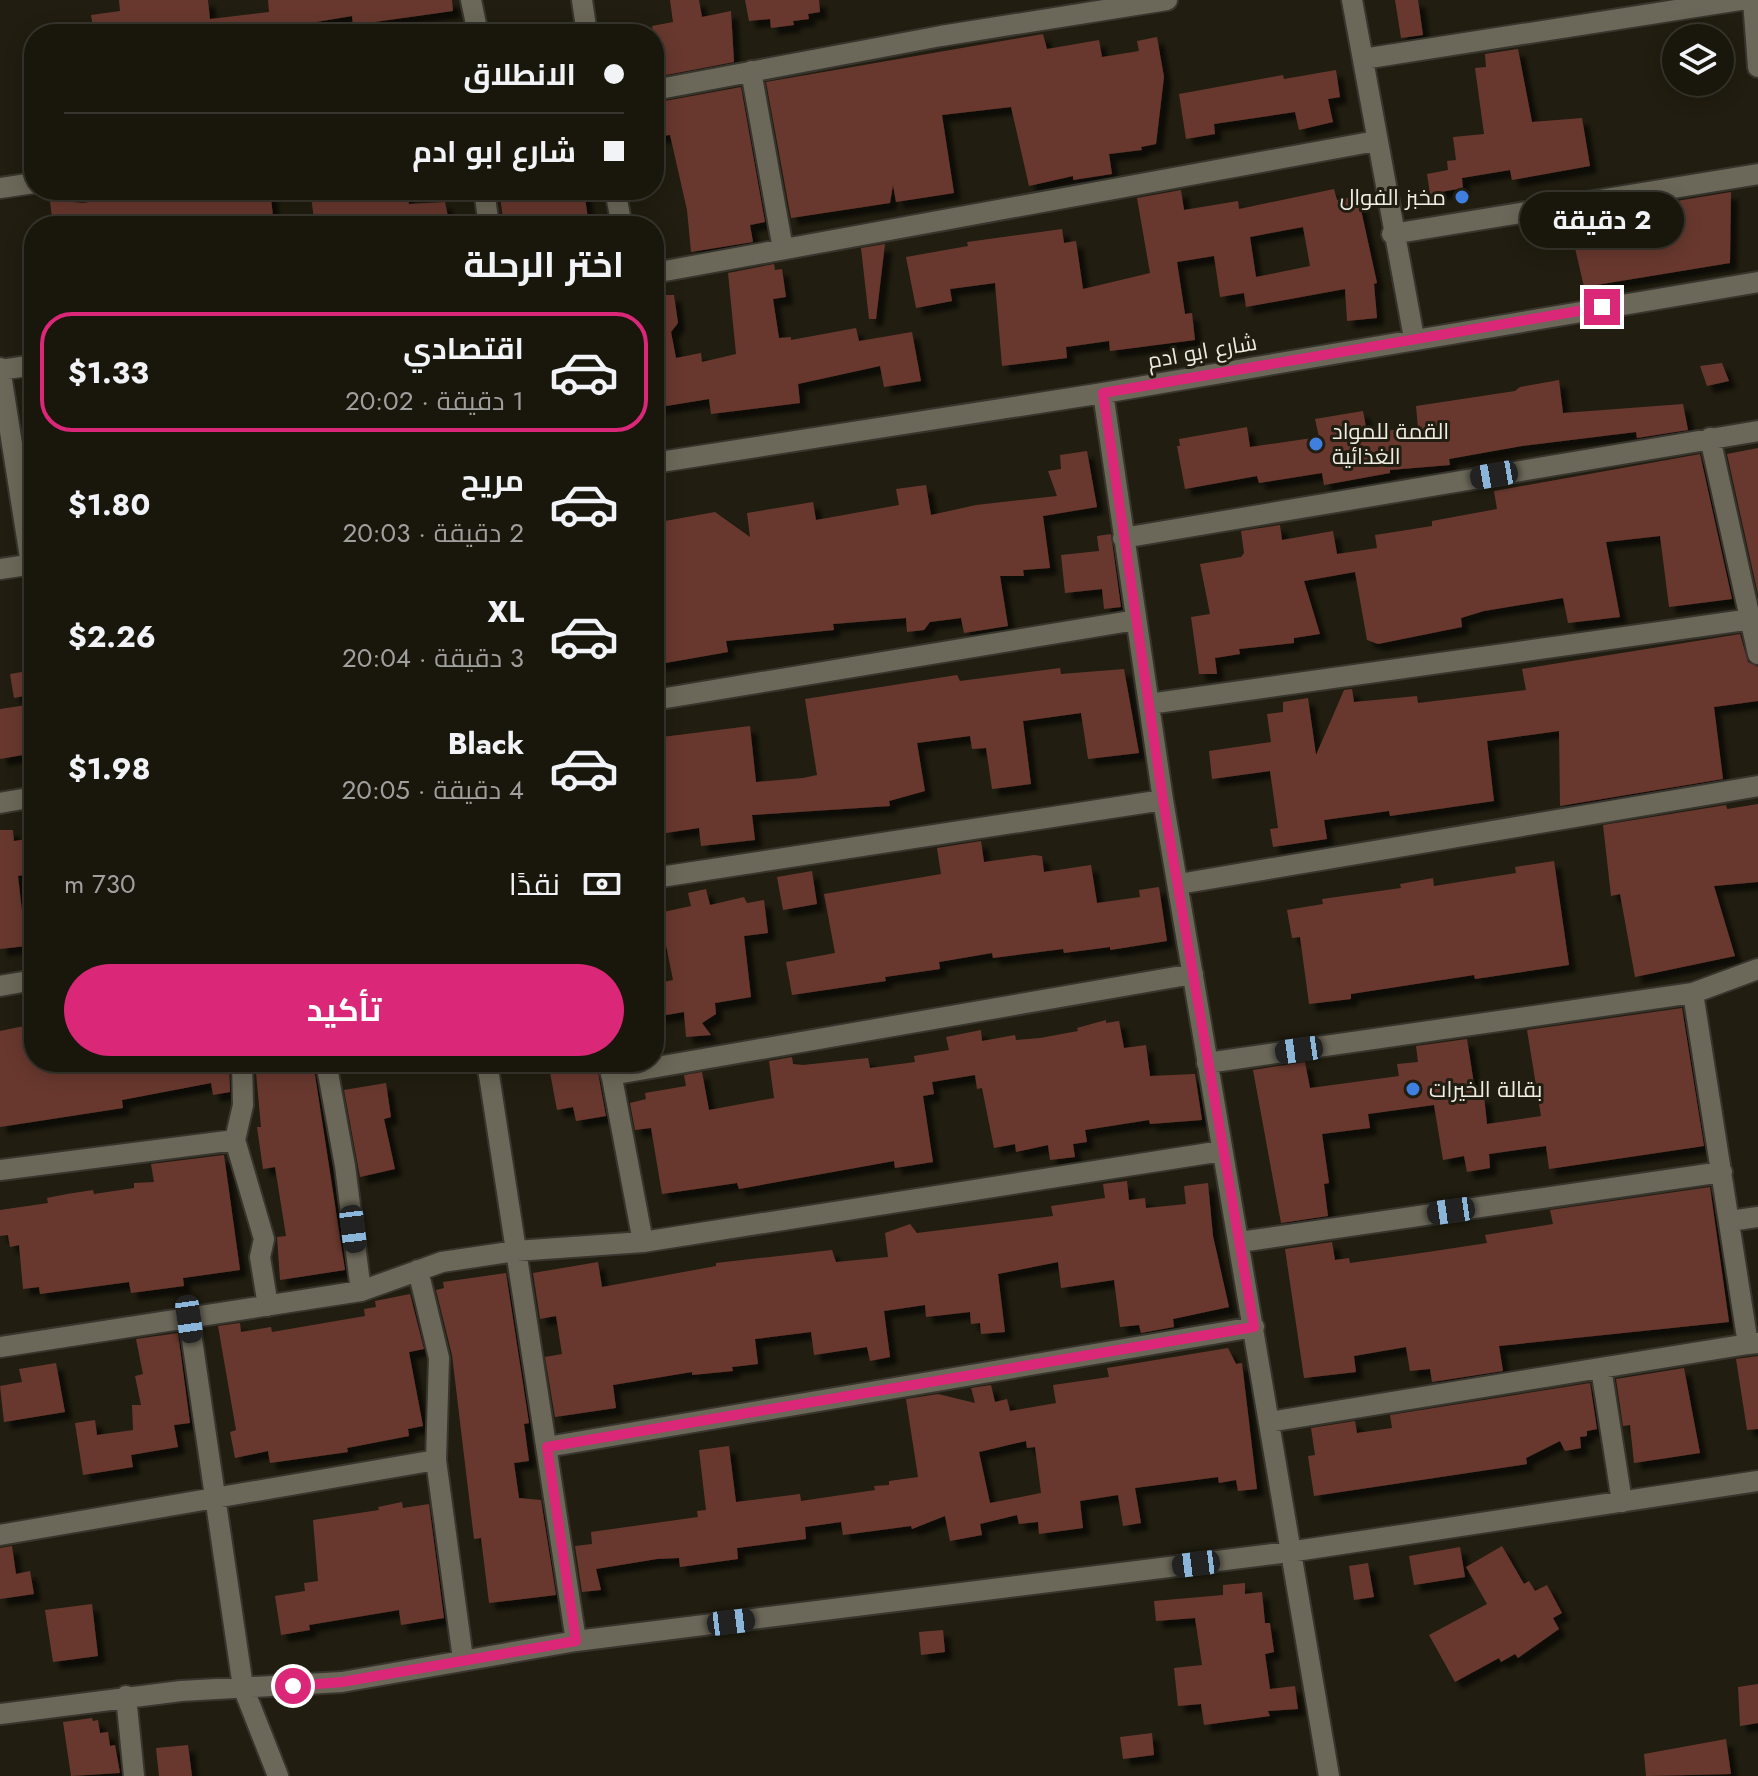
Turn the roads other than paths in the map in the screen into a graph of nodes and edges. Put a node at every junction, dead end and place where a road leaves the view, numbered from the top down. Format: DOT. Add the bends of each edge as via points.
graph roads {
  1 [pos="471,0"];
  2 [pos="582,0"];
  3 [pos="1167,0"];
  4 [pos="1352,0"];
  5 [pos="1740,0"];
  6 [pos="1753,0"];
  7 [pos="476,24"];
  8 [pos="586,24"];
  9 [pos="1363,59"];
  10 [pos="1758,67"];
  11 [pos="751,71"];
  12 [pos="664,88"];
  13 [pos="1376,141"];
  14 [pos="1758,174"];
  15 [pos="24,184"];
  16 [pos="0,188"];
  17 [pos="1392,234"];
  18 [pos="783,249"];
  19 [pos="664,271"];
  20 [pos="1758,282"];
  21 [pos="1414,338"];
  22 [pos="24,366"];
  23 [pos="0,370"];
  24 [pos="1103,393"];
  25 [pos="1758,431"];
  26 [pos="1710,438"];
  27 [pos="664,461"];
  28 [pos="24,516"];
  29 [pos="1123,538"];
  30 [pos="24,565"];
  31 [pos="0,569"];
  32 [pos="1752,619"];
  33 [pos="1136,620"];
  34 [pos="1758,654"];
  35 [pos="664,698"];
  36 [pos="1149,704"];
  37 [pos="1758,786"];
  38 [pos="24,799"];
  39 [pos="1163,800"];
  40 [pos="0,803"];
  41 [pos="664,876"];
  42 [pos="1179,884"];
  43 [pos="1758,969"];
  44 [pos="1193,974"];
  45 [pos="24,982"];
  46 [pos="0,986"];
  47 [pos="1693,993"];
  48 [pos="664,1059"];
  49 [pos="1207,1063"];
  50 [pos="242,1072"];
  51 [pos="328,1072"];
  52 [pos="489,1072"];
  53 [pos="611,1072"];
  54 [pos="235,1140"];
  55 [pos="1222,1151"];
  56 [pos="0,1170"];
  57 [pos="1722,1172"];
  58 [pos="1758,1217"];
  59 [pos="1730,1221"];
  60 [pos="643,1242"];
  61 [pos="1240,1242"];
  62 [pos="516,1251"];
  63 [pos="418,1270"];
  64 [pos="361,1291"];
  65 [pos="268,1306"];
  66 [pos="189,1319"];
  67 [pos="1254,1327"];
  68 [pos="1753,1343"];
  69 [pos="0,1347"];
  70 [pos="1601,1368"];
  71 [pos="1269,1422"];
  72 [pos="547,1447"];
  73 [pos="436,1460"];
  74 [pos="1758,1481"];
  75 [pos="215,1498"];
  76 [pos="1622,1502"];
  77 [pos="0,1535"];
  78 [pos="1289,1552"];
  79 [pos="576,1641"];
  80 [pos="463,1659"];
  81 [pos="243,1687"];
  82 [pos="126,1696"];
  83 [pos="0,1714"];
  84 [pos="134,1776"];
  85 [pos="278,1776"];
  86 [pos="1329,1776"];
  1 -- 7 [label="street"];
  2 -- 8 [label="street"];
  3 -- 11 [label="street"];
  4 -- 9 [label="street"];
  5 -- 9 [label="street"];
  6 -- 10 [label="street"];
  9 -- 13 [label="street"];
  11 -- 12 [label="street"];
  11 -- 18 [label="street"];
  13 -- 17 [label="street"];
  13 -- 18 [label="street"];
  14 -- 17 [label="street"];
  15 -- 16 [label="street"];
  17 -- 21 [label="street"];
  18 -- 19 [label="street"];
  20 -- 21 [label="street, شارع ابو ادم"];
  21 -- 24 [label="street, شارع ابو ادم"];
  22 -- 23 [label="street"];
  23 -- 28 [label="street"];
  24 -- 27 [label="street, شارع ابو ادم"];
  24 -- 29 [label="street"];
  25 -- 26 [label="street"];
  26 -- 29 [label="street"];
  26 -- 32 [label="street"];
  29 -- 33 [label="street"];
  30 -- 31 [label="street"];
  32 -- 34 [label="street"];
  32 -- 36 [label="street"];
  33 -- 35 [label="street"];
  33 -- 36 [label="street"];
  36 -- 39 [label="street"];
  37 -- 42 [label="street"];
  38 -- 40 [label="street"];
  39 -- 41 [label="street"];
  39 -- 42 [label="street"];
  42 -- 44 [label="street"];
  43 -- 47 [label="street"];
  44 -- 48 [label="street"];
  44 -- 49 [label="street"];
  45 -- 46 [label="street"];
  47 -- 49 [label="street"];
  47 -- 57 [label="street"];
  49 -- 55 [label="street"];
  50 -- 54 [label="street" via="243,1105"];
  51 -- 64 [label="street"];
  52 -- 62 [label="street"];
  53 -- 60 [label="street"];
  54 -- 56 [label="street"];
  54 -- 65 [label="street" via="264,1239 260,1257"];
  55 -- 60 [label="street"];
  55 -- 61 [label="street"];
  57 -- 59 [label="street"];
  57 -- 61 [label="street"];
  58 -- 59 [label="street"];
  59 -- 68 [label="street"];
  60 -- 62 [label="street"];
  61 -- 67 [label="street"];
  62 -- 63 [label="street"];
  62 -- 72 [label="street"];
  63 -- 64 [label="street"];
  63 -- 73 [label="street" via="439,1358"];
  64 -- 65 [label="street"];
  65 -- 66 [label="street"];
  66 -- 69 [label="street"];
  66 -- 75 [label="street"];
  67 -- 71 [label="street"];
  67 -- 72 [label="street"];
  68 -- 70 [label="street"];
  70 -- 71 [label="street"];
  70 -- 76 [label="street"];
  71 -- 78 [label="street"];
  72 -- 79 [label="street"];
  73 -- 75 [label="street"];
  73 -- 80 [label="street"];
  74 -- 76 [label="street"];
  75 -- 77 [label="street"];
  75 -- 81 [label="street"];
  76 -- 78 [label="street"];
  78 -- 79 [label="street"];
  78 -- 86 [label="street"];
  79 -- 80 [label="street"];
  80 -- 81 [label="street" via="342,1682"];
  81 -- 82 [label="street"];
  81 -- 85 [label="street"];
  82 -- 83 [label="street"];
  82 -- 84 [label="street"];
}
